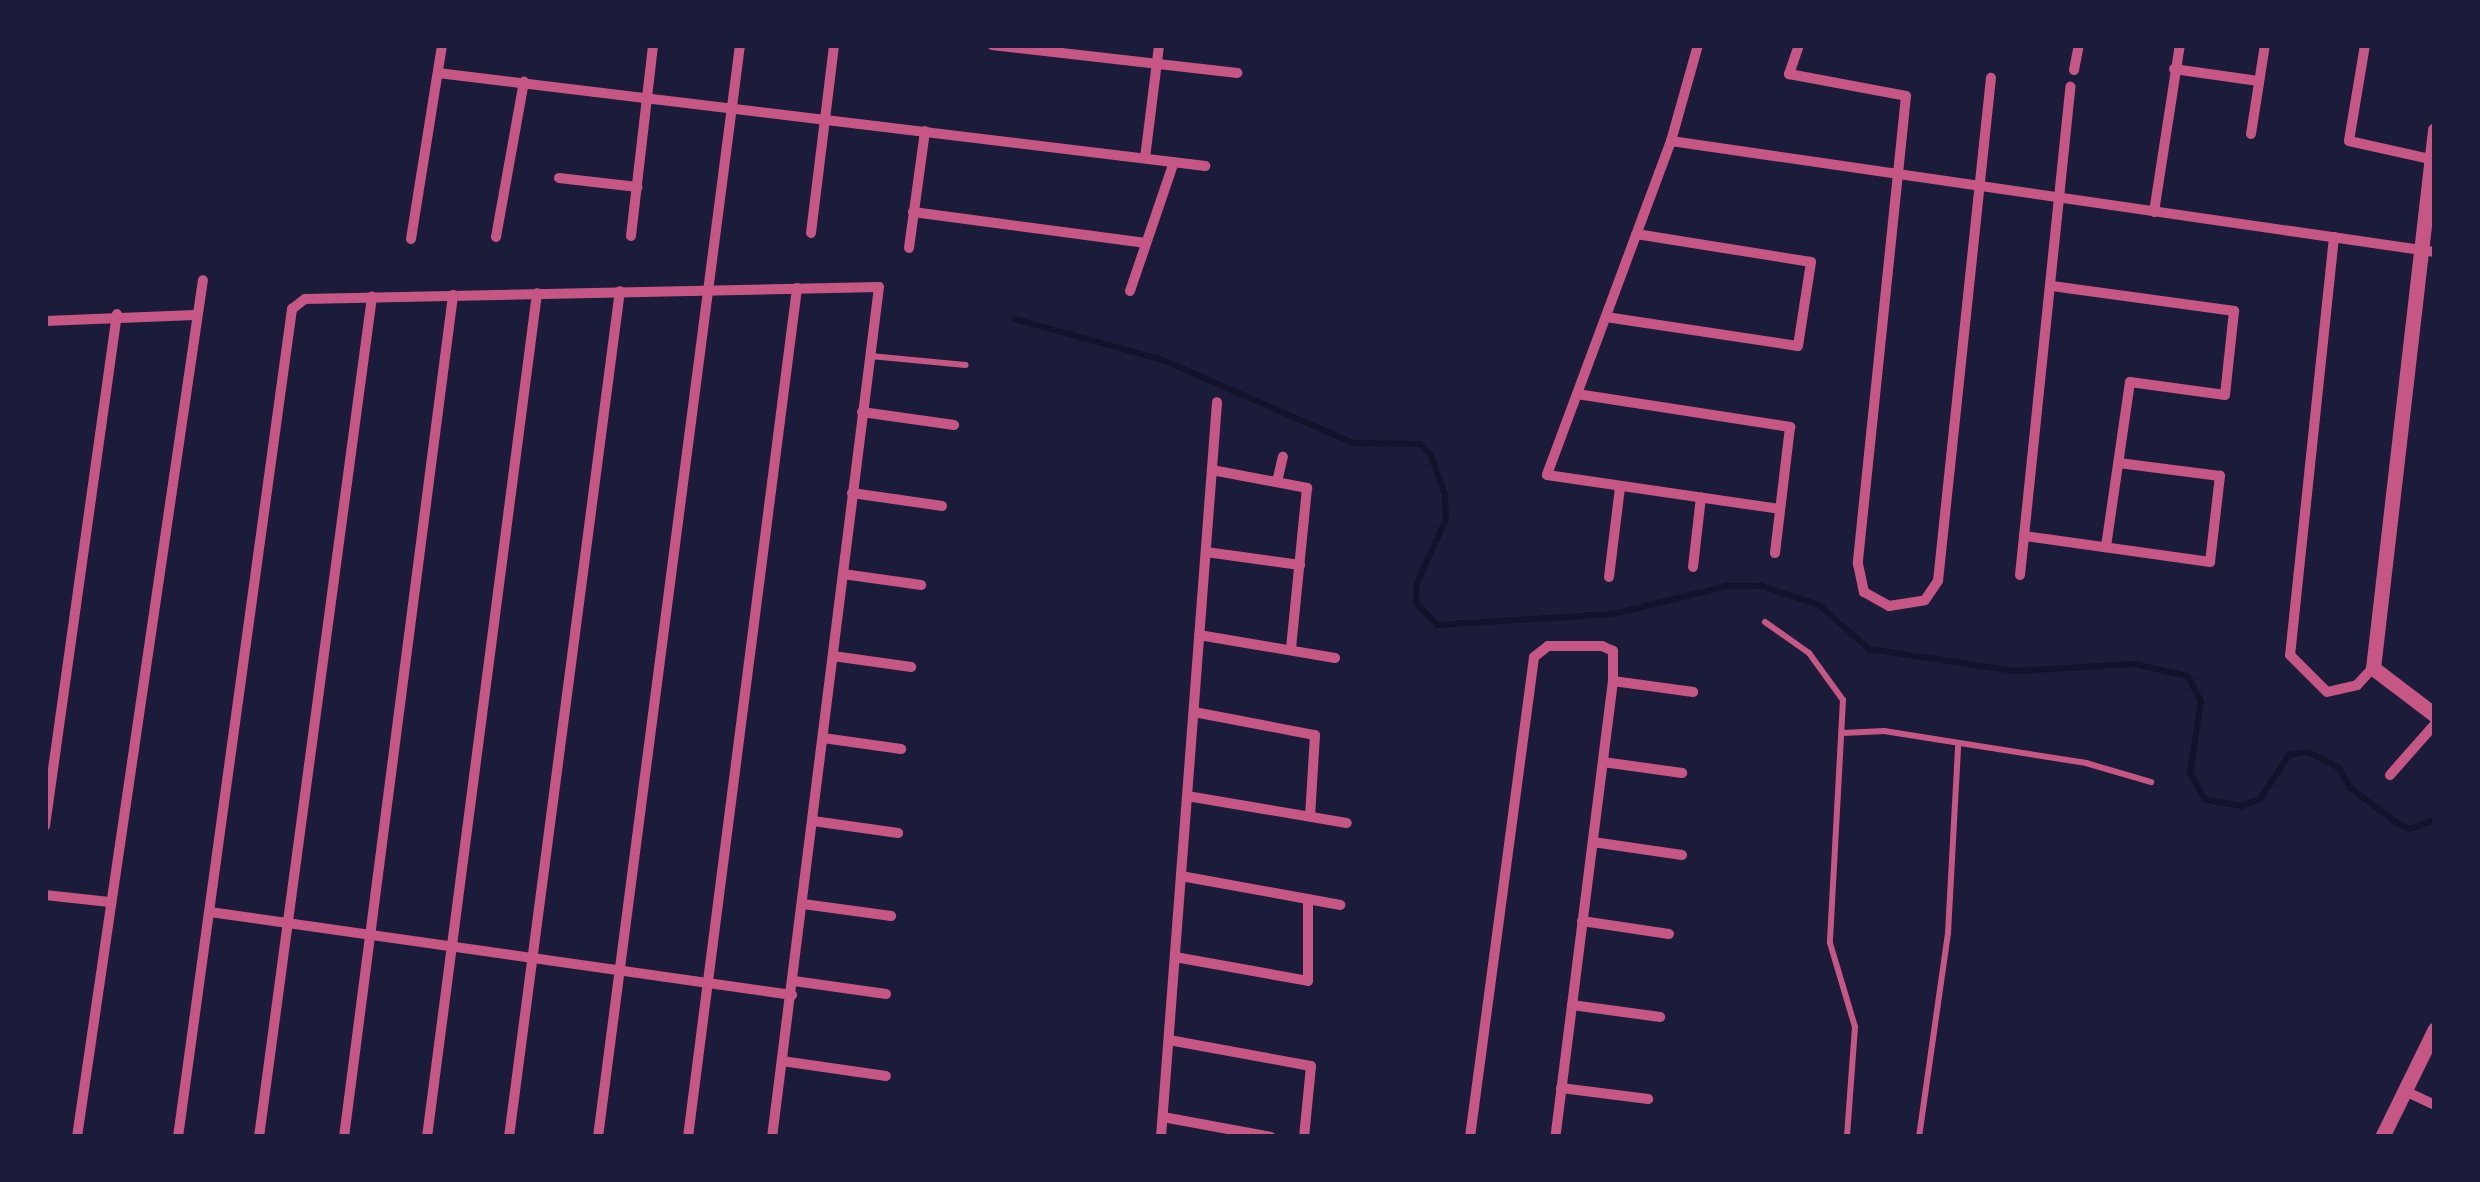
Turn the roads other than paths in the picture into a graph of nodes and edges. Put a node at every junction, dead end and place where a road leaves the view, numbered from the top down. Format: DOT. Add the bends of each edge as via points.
graph roads {
  1 [pos="442,45"];
  2 [pos="652,45"];
  3 [pos="740,45"];
  4 [pos="834,45"];
  5 [pos="992,45"];
  6 [pos="1159,45"];
  7 [pos="1698,45"];
  8 [pos="1798,45"];
  9 [pos="2078,45"];
  10 [pos="2180,45"];
  11 [pos="2265,45"];
  12 [pos="2365,45"];
  13 [pos="1071,50"];
  14 [pos="1157,64"];
  15 [pos="2174,69"];
  16 [pos="2074,70"];
  17 [pos="438,73"];
  18 [pos="1237,74"];
  19 [pos="1992,78"];
  20 [pos="2258,81"];
  21 [pos="524,82"];
  22 [pos="2070,87"];
  23 [pos="646,96"];
  24 [pos="732,107"];
  25 [pos="825,118"];
  26 [pos="2435,130"];
  27 [pos="924,131"];
  28 [pos="2251,134"];
  29 [pos="1671,141"];
  30 [pos="1145,158"];
  31 [pos="2432,160"];
  32 [pos="1174,162"];
  33 [pos="1205,166"];
  34 [pos="1897,174"];
  35 [pos="558,178"];
  36 [pos="636,187"];
  37 [pos="1982,187"];
  38 [pos="2062,198"];
  39 [pos="914,212"];
  40 [pos="2154,212"];
  41 [pos="811,233"];
  42 [pos="1636,234"];
  43 [pos="496,236"];
  44 [pos="631,236"];
  45 [pos="2334,238"];
  46 [pos="411,239"];
  47 [pos="1146,244"];
  48 [pos="908,248"];
  49 [pos="2417,249"];
  50 [pos="2435,252"];
  51 [pos="203,280"];
  52 [pos="2052,286"];
  53 [pos="798,288"];
  54 [pos="710,289"];
  55 [pos="1130,290"];
  56 [pos="620,291"];
  57 [pos="537,293"];
  58 [pos="453,295"];
  59 [pos="372,297"];
  60 [pos="118,314"];
  61 [pos="195,315"];
  62 [pos="1606,316"];
  63 [pos="45,321"];
  64 [pos="870,356"];
  65 [pos="966,365"];
  66 [pos="1577,394"];
  67 [pos="1217,402"];
  68 [pos="862,412"];
  69 [pos="954,424"];
  70 [pos="1283,457"];
  71 [pos="2118,463"];
  72 [pos="1212,470"];
  73 [pos="1277,482"];
  74 [pos="1620,487"];
  75 [pos="852,494"];
  76 [pos="1701,498"];
  77 [pos="942,506"];
  78 [pos="1780,509"];
  79 [pos="2026,536"];
  80 [pos="2106,547"];
  81 [pos="1206,552"];
  82 [pos="1775,553"];
  83 [pos="1300,565"];
  84 [pos="1693,567"];
  85 [pos="843,574"];
  86 [pos="2020,575"];
  87 [pos="1609,578"];
  88 [pos="921,584"];
  89 [pos="1764,622"];
  90 [pos="1200,634"];
  91 [pos="1291,650"];
  92 [pos="833,656"];
  93 [pos="1335,658"];
  94 [pos="911,667"];
  95 [pos="2373,668"];
  96 [pos="1613,681"];
  97 [pos="1693,692"];
  98 [pos="1194,712"];
  99 [pos="2435,715"];
  100 [pos="2435,724"];
  101 [pos="1843,733"];
  102 [pos="823,738"];
  103 [pos="1958,746"];
  104 [pos="901,749"];
  105 [pos="1603,762"];
  106 [pos="1682,773"];
  107 [pos="2390,775"];
  108 [pos="2152,782"];
  109 [pos="1187,796"];
  110 [pos="1310,816"];
  111 [pos="813,821"];
  112 [pos="1347,822"];
  113 [pos="45,826"];
  114 [pos="898,833"];
  115 [pos="1592,842"];
  116 [pos="1682,854"];
  117 [pos="1181,876"];
  118 [pos="45,895"];
  119 [pos="1308,899"];
  120 [pos="110,902"];
  121 [pos="803,904"];
  122 [pos="1340,905"];
  123 [pos="210,912"];
  124 [pos="891,916"];
  125 [pos="1582,921"];
  126 [pos="289,927"];
  127 [pos="1670,934"];
  128 [pos="373,938"];
  129 [pos="455,950"];
  130 [pos="1175,957"];
  131 [pos="534,961"];
  132 [pos="620,973"];
  133 [pos="794,981"];
  134 [pos="709,985"];
  135 [pos="886,994"];
  136 [pos="792,996"];
  137 [pos="1572,1005"];
  138 [pos="1660,1017"];
  139 [pos="2435,1029"];
  140 [pos="1168,1040"];
  141 [pos="782,1062"];
  142 [pos="886,1076"];
  143 [pos="1561,1088"];
  144 [pos="2405,1090"];
  145 [pos="1648,1099"];
  146 [pos="2435,1105"];
  147 [pos="1163,1117"];
  148 [pos="77,1137"];
  149 [pos="178,1137"];
  150 [pos="259,1137"];
  151 [pos="344,1137"];
  152 [pos="427,1137"];
  153 [pos="509,1137"];
  154 [pos="598,1137"];
  155 [pos="688,1137"];
  156 [pos="772,1137"];
  157 [pos="1161,1137"];
  158 [pos="1271,1137"];
  159 [pos="1304,1137"];
  160 [pos="1470,1137"];
  161 [pos="1555,1137"];
  162 [pos="1847,1137"];
  163 [pos="1919,1137"];
  164 [pos="2382,1137"];
  1 -- 17 [label="street"];
  2 -- 23 [label="street"];
  3 -- 24 [label="street"];
  4 -- 25 [label="street"];
  5 -- 13 [label="street"];
  6 -- 14 [label="street"];
  7 -- 29 [label="street"];
  8 -- 34 [label="street" via="1789,74 1906,96"];
  9 -- 16 [label="street"];
  10 -- 15 [label="street"];
  11 -- 20 [label="street"];
  12 -- 31 [label="street" via="2349,141"];
  13 -- 14 [label="street"];
  14 -- 18 [label="street"];
  14 -- 30 [label="street"];
  15 -- 20 [label="street"];
  15 -- 40 [label="street"];
  17 -- 21 [label="street"];
  17 -- 46 [label="street"];
  19 -- 37 [label="street"];
  20 -- 28 [label="street"];
  21 -- 23 [label="street"];
  21 -- 43 [label="street"];
  22 -- 38 [label="street"];
  23 -- 24 [label="street"];
  23 -- 36 [label="street"];
  24 -- 25 [label="street"];
  24 -- 54 [label="street"];
  25 -- 27 [label="street"];
  25 -- 41 [label="street"];
  26 -- 31 [label="street"];
  27 -- 30 [label="street"];
  27 -- 39 [label="street"];
  29 -- 34 [label="street"];
  29 -- 42 [label="street"];
  30 -- 32 [label="street"];
  31 -- 49 [label="street"];
  32 -- 33 [label="street"];
  32 -- 47 [label="street"];
  34 -- 37 [label="street"];
  34 -- 37 [label="street" via="1858,564 1864,592 1889,606 1925,600 1938,582"];
  35 -- 36 [label="street"];
  36 -- 44 [label="street"];
  37 -- 38 [label="street"];
  38 -- 40 [label="street"];
  38 -- 52 [label="street"];
  39 -- 47 [label="street"];
  39 -- 48 [label="street"];
  40 -- 45 [label="street"];
  42 -- 62 [label="street"];
  42 -- 62 [label="street" via="1811,262 1798,346"];
  45 -- 49 [label="street"];
  45 -- 95 [label="street" via="2290,656 2327,692 2357,685"];
  47 -- 55 [label="street"];
  49 -- 50 [label="street"];
  49 -- 95 [label="street"];
  51 -- 61 [label="street"];
  52 -- 71 [label="street" via="2234,310 2225,395 2130,382"];
  52 -- 79 [label="street"];
  53 -- 54 [label="street"];
  53 -- 64 [label="street" via="879,287"];
  53 -- 134 [label="street"];
  54 -- 56 [label="street"];
  54 -- 132 [label="street"];
  56 -- 57 [label="street"];
  56 -- 131 [label="street"];
  57 -- 58 [label="street"];
  57 -- 129 [label="street"];
  58 -- 59 [label="street"];
  58 -- 128 [label="street"];
  59 -- 123 [label="street" via="305,299 286,326"];
  59 -- 126 [label="street"];
  60 -- 61 [label="street"];
  60 -- 63 [label="street"];
  60 -- 113 [label="street"];
  61 -- 120 [label="street"];
  62 -- 66 [label="street"];
  64 -- 65 [label="lane"];
  64 -- 68 [label="street"];
  66 -- 74 [label="street" via="1547,475"];
  66 -- 78 [label="street" via="1790,426"];
  67 -- 72 [label="street"];
  68 -- 69 [label="street"];
  68 -- 75 [label="street"];
  70 -- 73 [label="street"];
  71 -- 80 [label="street"];
  71 -- 80 [label="street" via="2220,476 2210,562"];
  72 -- 73 [label="street"];
  72 -- 81 [label="street"];
  73 -- 83 [label="street" via="1306,488"];
  74 -- 76 [label="street"];
  74 -- 87 [label="street"];
  75 -- 77 [label="street"];
  75 -- 85 [label="street"];
  76 -- 78 [label="street"];
  76 -- 84 [label="street"];
  78 -- 82 [label="street"];
  79 -- 80 [label="street"];
  79 -- 86 [label="street"];
  81 -- 83 [label="street"];
  81 -- 90 [label="street"];
  83 -- 91 [label="street"];
  85 -- 88 [label="street"];
  85 -- 92 [label="street"];
  89 -- 101 [label="lane" via="1832,676 1843,700"];
  90 -- 91 [label="street"];
  90 -- 98 [label="street"];
  91 -- 93 [label="street"];
  92 -- 94 [label="street"];
  92 -- 102 [label="street"];
  95 -- 99 [label="street"];
  96 -- 97 [label="street"];
  96 -- 105 [label="street"];
  96 -- 160 [label="street" via="1610,648 1548,646 1534,657"];
  98 -- 109 [label="street"];
  98 -- 110 [label="street" via="1316,735"];
  100 -- 107 [label="street"];
  101 -- 103 [label="lane" via="1884,731"];
  101 -- 162 [label="lane" via="1830,942 1855,1027"];
  102 -- 104 [label="street"];
  102 -- 111 [label="street"];
  103 -- 108 [label="lane" via="2086,763"];
  103 -- 163 [label="lane" via="1948,933"];
  105 -- 106 [label="street"];
  105 -- 115 [label="street"];
  109 -- 110 [label="street"];
  109 -- 117 [label="street"];
  110 -- 112 [label="street"];
  111 -- 114 [label="street"];
  111 -- 121 [label="street"];
  115 -- 116 [label="street"];
  115 -- 125 [label="street"];
  117 -- 119 [label="street"];
  117 -- 130 [label="street"];
  118 -- 120 [label="street"];
  119 -- 122 [label="street"];
  119 -- 130 [label="street" via="1308,981"];
  120 -- 148 [label="street"];
  121 -- 124 [label="street"];
  121 -- 133 [label="street"];
  123 -- 126 [label="street"];
  123 -- 149 [label="street"];
  125 -- 127 [label="street"];
  125 -- 137 [label="street"];
  126 -- 128 [label="street"];
  126 -- 150 [label="street"];
  128 -- 129 [label="street"];
  128 -- 151 [label="street"];
  129 -- 131 [label="street"];
  129 -- 152 [label="street"];
  130 -- 140 [label="street"];
  131 -- 132 [label="street"];
  131 -- 153 [label="street"];
  132 -- 134 [label="street"];
  132 -- 154 [label="street"];
  133 -- 135 [label="street"];
  133 -- 136 [label="street"];
  134 -- 136 [label="street"];
  134 -- 155 [label="street"];
  136 -- 141 [label="street"];
  137 -- 138 [label="street"];
  137 -- 143 [label="street"];
  139 -- 144 [label="street"];
  140 -- 147 [label="street"];
  140 -- 159 [label="street" via="1311,1066"];
  141 -- 142 [label="street"];
  141 -- 156 [label="street"];
  143 -- 145 [label="street"];
  143 -- 161 [label="street"];
  144 -- 146 [label="street"];
  144 -- 164 [label="street"];
  147 -- 157 [label="street"];
  147 -- 158 [label="street"];
}
